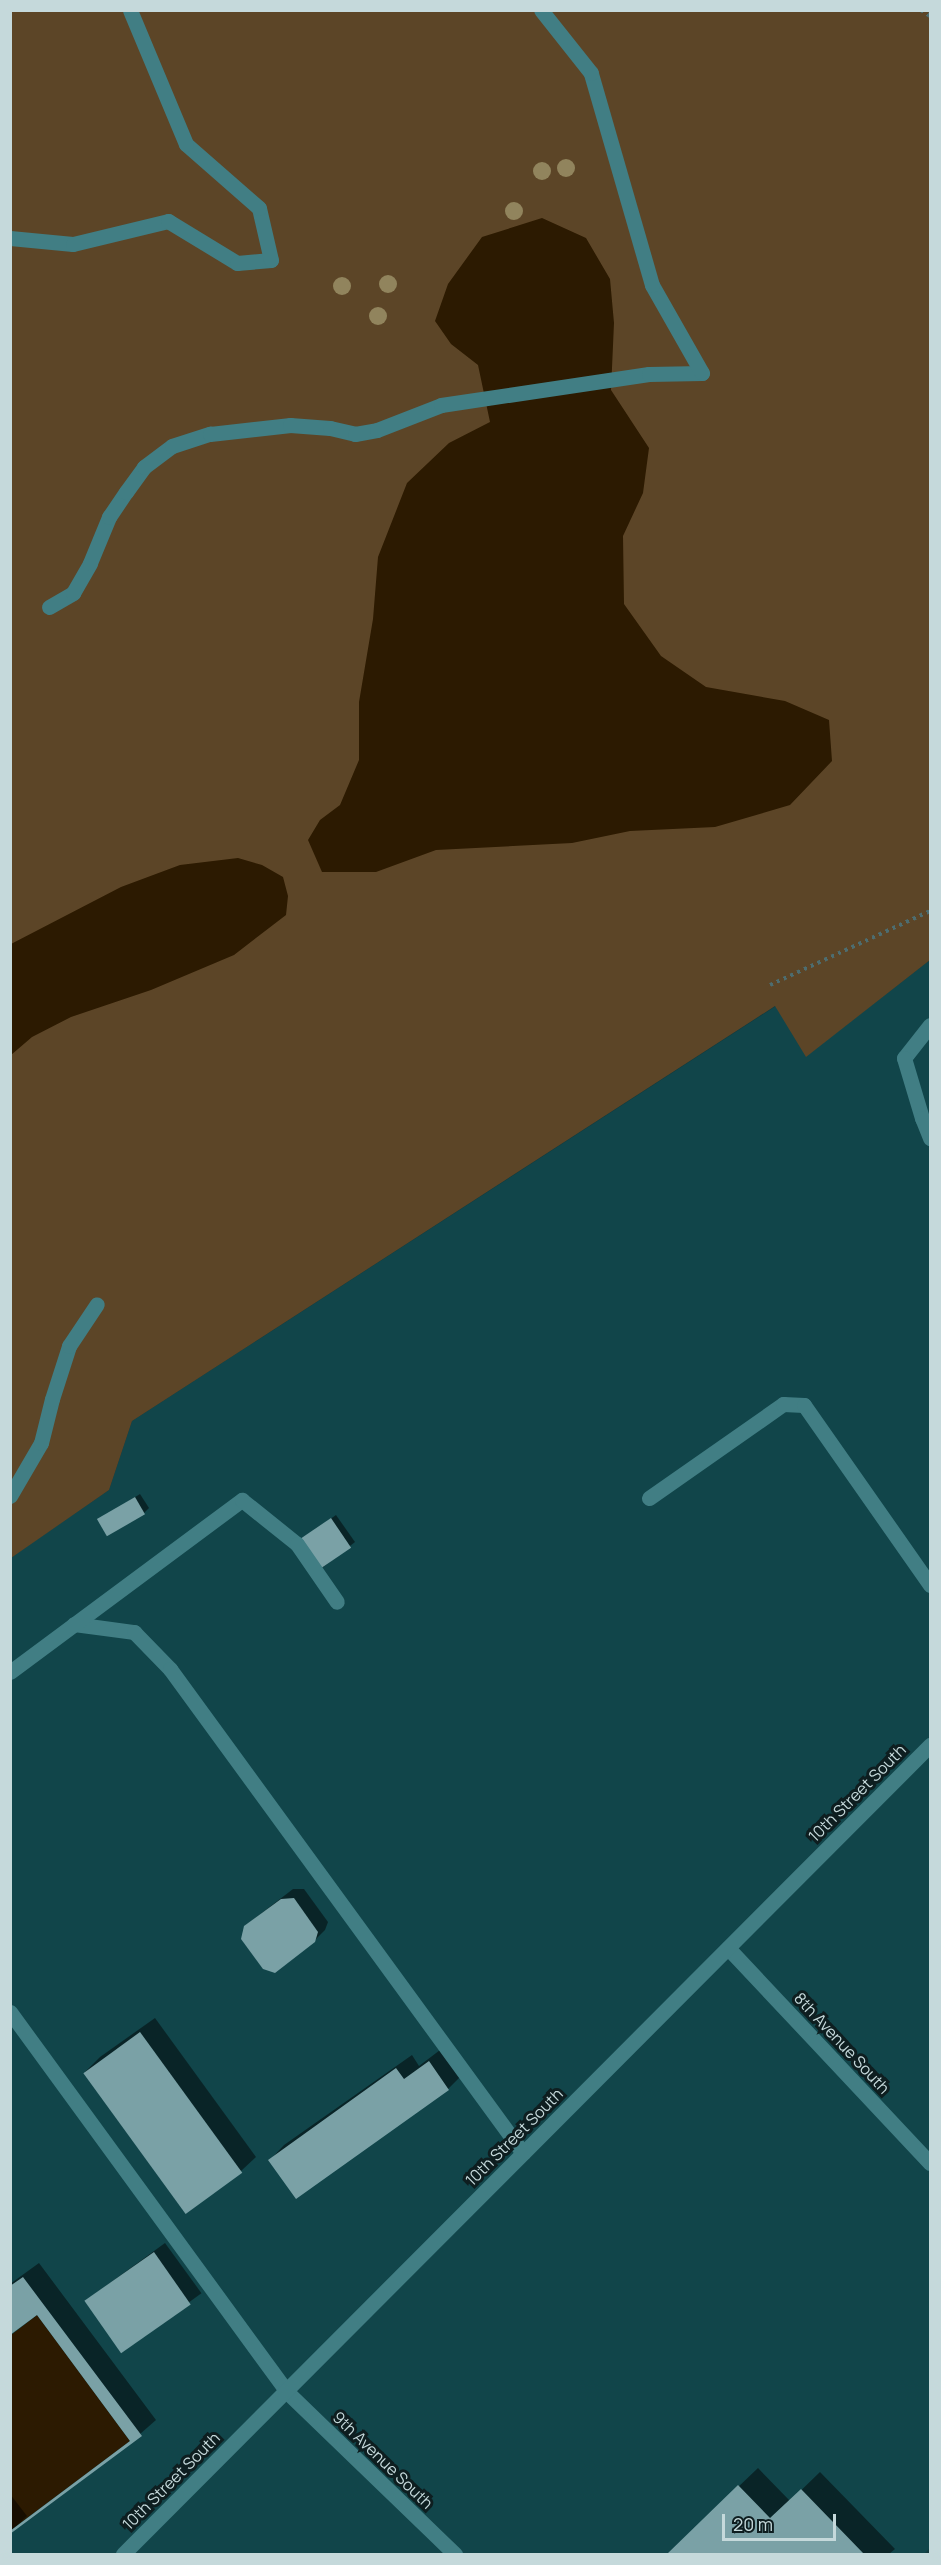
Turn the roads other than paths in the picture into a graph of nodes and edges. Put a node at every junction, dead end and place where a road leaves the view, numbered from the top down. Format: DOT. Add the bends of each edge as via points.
graph roads {
  1 [pos="130,10"];
  2 [pos="541,10"];
  3 [pos="10,238"];
  4 [pos="49,607"];
  5 [pos="930,1025"];
  6 [pos="930,1138"];
  7 [pos="97,1304"];
  8 [pos="10,1496"];
  9 [pos="649,1498"];
  10 [pos="930,1585"];
  11 [pos="337,1602"];
  12 [pos="74,1624"];
  13 [pos="10,1672"];
  14 [pos="930,1745"];
  15 [pos="728,1948"];
  16 [pos="10,2012"];
  17 [pos="523,2153"];
  18 [pos="930,2163"];
  19 [pos="286,2391"];
  20 [pos="123,2554"];
  21 [pos="455,2554"];
  1 -- 3 [label="street" via="186,144 259,208 271,260 237,263 168,221 73,244"];
  2 -- 4 [label="street" via="591,73 652,285 702,373 649,374 441,405 377,430 355,434 290,426 210,434 172,446 144,467 109,517 73,592"];
  5 -- 6 [label="street" via="904,1058"];
  7 -- 8 [label="street" via="69,1346 41,1443"];
  9 -- 10 [label="street" via="783,1404 804,1405"];
  11 -- 12 [label="street" via="297,1544 242,1500"];
  12 -- 13 [label="street"];
  12 -- 17 [label="street" via="134,1632 170,1669"];
  14 -- 15 [label="street, 10th Street South"];
  15 -- 17 [label="street, 10th Street South"];
  15 -- 18 [label="street, 8th Avenue South"];
  16 -- 19 [label="street, 9th Avenue South"];
  17 -- 19 [label="street, 10th Street South"];
  19 -- 20 [label="street, 10th Street South"];
  19 -- 21 [label="street, 9th Avenue South"];
}
